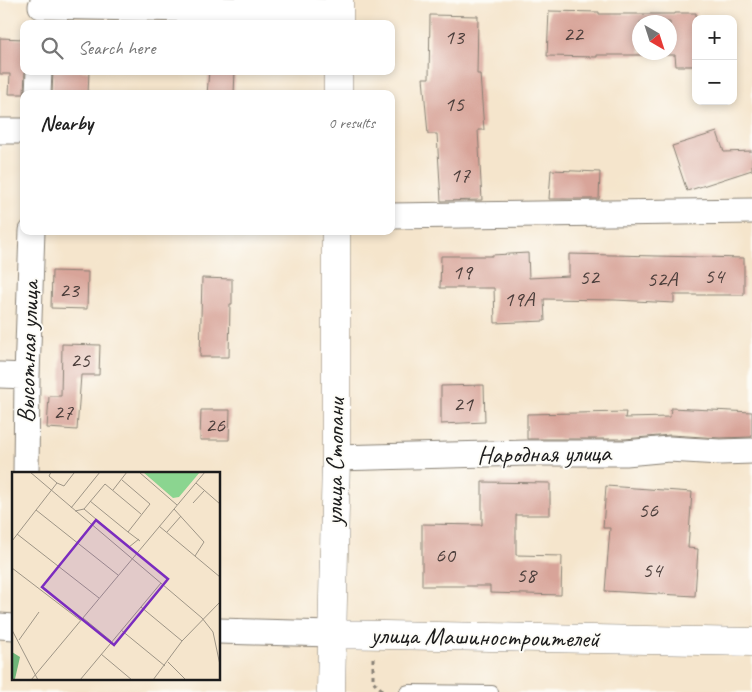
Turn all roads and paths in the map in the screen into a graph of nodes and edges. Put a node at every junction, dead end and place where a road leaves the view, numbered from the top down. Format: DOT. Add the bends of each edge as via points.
graph roads {
  1 [pos="41,10"];
  2 [pos="339,12"];
  3 [pos="38,75"];
  4 [pos="338,75"];
  5 [pos="38,90"];
  6 [pos="338,90"];
  7 [pos="0,131"];
  8 [pos="20,131"];
  9 [pos="752,211"];
  10 [pos="395,216"];
  11 [pos="32,235"];
  12 [pos="336,235"];
  13 [pos="0,375"];
  14 [pos="27,376"];
  15 [pos="752,451"];
  16 [pos="336,458"];
  17 [pos="26,472"];
  18 [pos="220,631"];
  19 [pos="332,634"];
  20 [pos="752,642"];
  21 [pos="373,655"];
  22 [pos="331,692"];
  23 [pos="384,692"];
  24 [pos="406,692"];
  25 [pos="492,692"];
  1 -- 2 [label="street"];
  3 -- 5 [label="street"];
  4 -- 6 [label="street"];
  7 -- 8 [label="street"];
  9 -- 10 [label="street"];
  11 -- 14 [label="street, Высотная улица"];
  12 -- 16 [label="street, улица Стопани"];
  13 -- 14 [label="street"];
  14 -- 17 [label="street, Высотная улица"];
  15 -- 16 [label="street, Народная улица" via="669,449 626,453"];
  16 -- 19 [label="street, улица Стопани"];
  18 -- 19 [label="street, улица Машиностроителей"];
  19 -- 20 [label="street, улица Машиностроителей"];
  19 -- 22 [label="street, улица Стопани"];
  21 -- 23 [label="path" via="373,681"];
  24 -- 25 [label="lane"];
}
